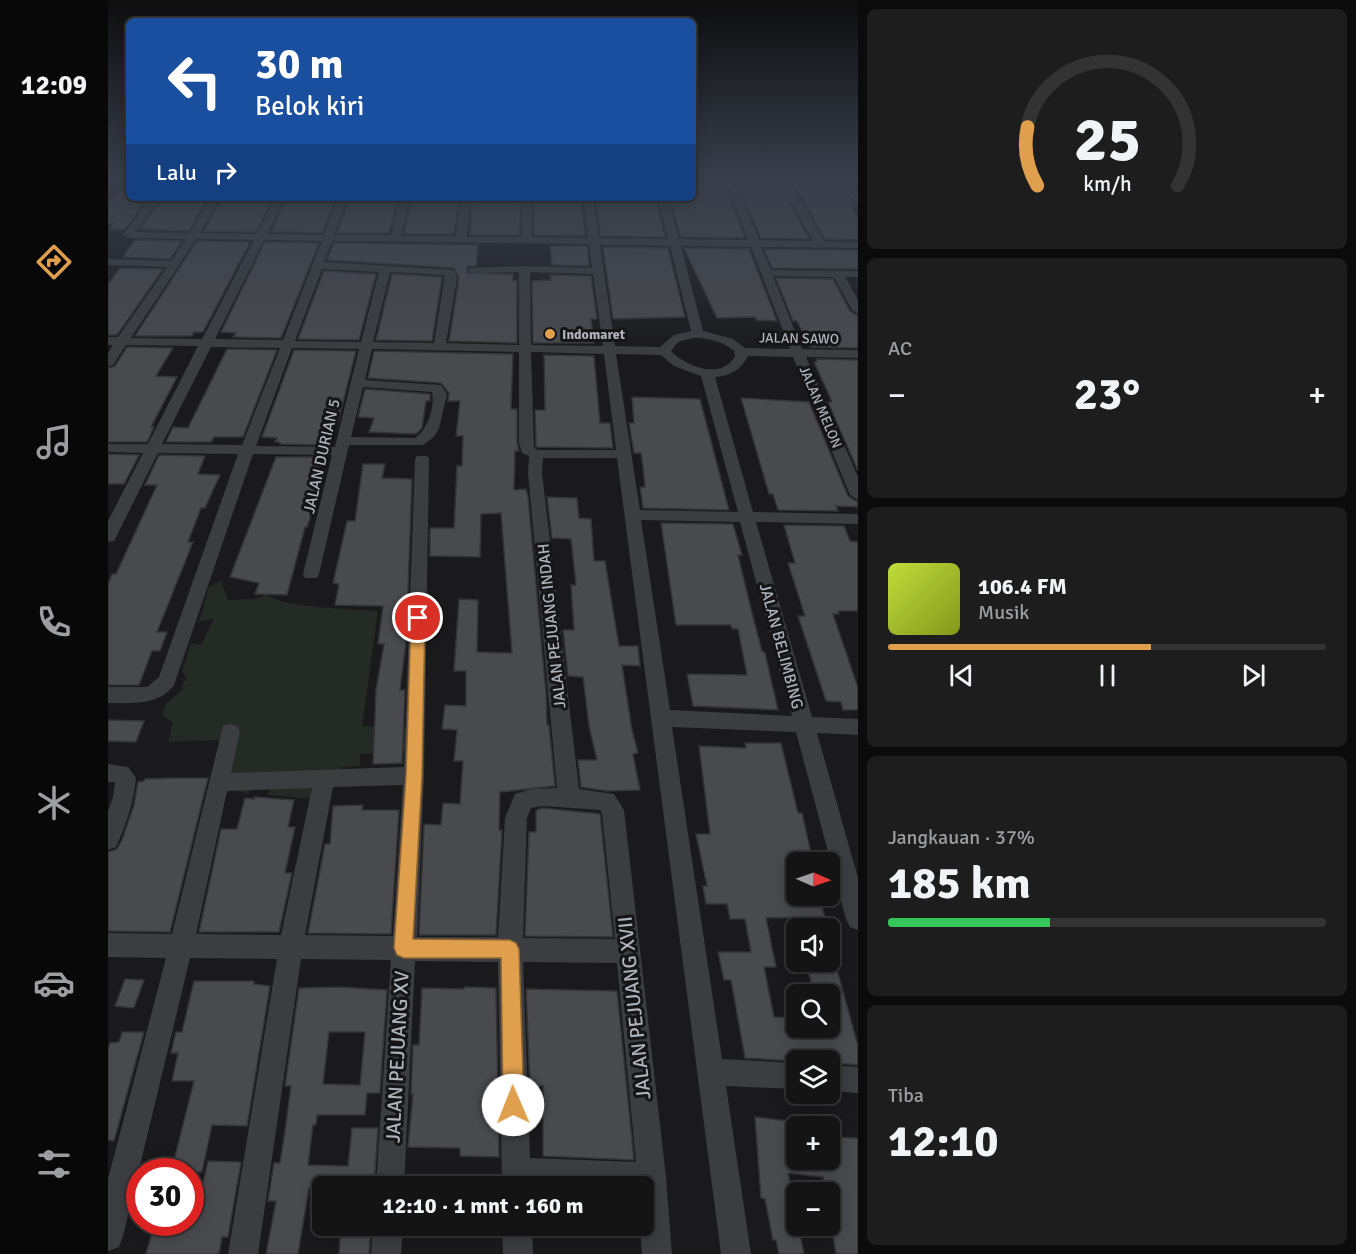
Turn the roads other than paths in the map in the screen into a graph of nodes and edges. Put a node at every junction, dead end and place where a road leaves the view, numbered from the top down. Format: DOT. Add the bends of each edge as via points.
graph roads {
  1 [pos="193,236"];
  2 [pos="229,237"];
  3 [pos="262,237"];
  4 [pos="327,237"];
  5 [pos="461,237"];
  6 [pos="527,237"];
  7 [pos="593,237"];
  8 [pos="674,237"];
  9 [pos="752,237"];
  10 [pos="816,237"];
  11 [pos="395,239"];
  12 [pos="461,240"];
  13 [pos="527,240"];
  14 [pos="593,240"];
  15 [pos="675,242"];
  16 [pos="754,243"];
  17 [pos="820,244"];
  18 [pos="858,245"];
  19 [pos="108,262"];
  20 [pos="174,264"];
  21 [pos="317,265"];
  22 [pos="386,268"];
  23 [pos="524,269"];
  24 [pos="473,270"];
  25 [pos="597,271"];
  26 [pos="766,273"];
  27 [pos="838,274"];
  28 [pos="858,274"];
  29 [pos="858,310"];
  30 [pos="698,334"];
  31 [pos="108,341"];
  32 [pos="122,341"];
  33 [pos="208,342"];
  34 [pos="286,344"];
  35 [pos="366,347"];
  36 [pos="439,348"];
  37 [pos="525,348"];
  38 [pos="608,350"];
  39 [pos="664,351"];
  40 [pos="740,352"];
  41 [pos="798,353"];
  42 [pos="858,354"];
  43 [pos="108,362"];
  44 [pos="707,373"];
  45 [pos="357,383"];
  46 [pos="342,446"];
  47 [pos="108,448"];
  48 [pos="153,449"];
  49 [pos="247,450"];
  50 [pos="536,454"];
  51 [pos="623,454"];
  52 [pos="422,459"];
  53 [pos="851,460"];
  54 [pos="858,495"];
  55 [pos="632,515"];
  56 [pos="746,515"];
  57 [pos="858,519"];
  58 [pos="108,537"];
  59 [pos="311,574"];
  60 [pos="108,695"];
  61 [pos="660,718"];
  62 [pos="805,726"];
  63 [pos="858,727"];
  64 [pos="230,732"];
  65 [pos="108,773"];
  66 [pos="414,776"];
  67 [pos="324,779"];
  68 [pos="219,782"];
  69 [pos="569,798"];
  70 [pos="108,840"];
  71 [pos="858,919"];
  72 [pos="108,945"];
  73 [pos="181,946"];
  74 [pos="291,947"];
  75 [pos="404,948"];
  76 [pos="510,949"];
  77 [pos="629,951"];
  78 [pos="711,1072"];
  79 [pos="786,1076"];
  80 [pos="840,1079"];
  81 [pos="858,1080"];
  82 [pos="391,1176"];
  83 [pos="515,1176"];
  84 [pos="652,1176"];
  85 [pos="654,1208"];
  86 [pos="108,1236"];
  87 [pos="387,1236"];
  88 [pos="517,1236"];
  89 [pos="243,1254"];
  90 [pos="386,1254"];
  91 [pos="518,1254"];
  92 [pos="657,1254"];
  93 [pos="736,1254"];
  1 -- 20 [label="street"];
  2 -- 3 [label="street"];
  3 -- 4 [label="street"];
  3 -- 33 [label="street"];
  4 -- 11 [label="street"];
  4 -- 21 [label="street"];
  5 -- 12 [label="street"];
  6 -- 13 [label="street"];
  7 -- 14 [label="street"];
  8 -- 15 [label="street"];
  9 -- 16 [label="street, JALAN MELON"];
  10 -- 17 [label="street"];
  11 -- 12 [label="street"];
  12 -- 13 [label="street"];
  13 -- 14 [label="street"];
  14 -- 15 [label="street"];
  14 -- 25 [label="street"];
  15 -- 16 [label="street"];
  15 -- 30 [label="street"];
  16 -- 17 [label="street"];
  16 -- 26 [label="street, JALAN MELON"];
  17 -- 18 [label="street"];
  19 -- 20 [label="street"];
  20 -- 32 [label="street"];
  21 -- 22 [label="street"];
  21 -- 34 [label="street"];
  22 -- 35 [label="street, JALAN DURIAN 5"];
  22 -- 36 [label="street" via="450,272"];
  23 -- 24 [label="street"];
  23 -- 25 [label="street"];
  23 -- 37 [label="street"];
  25 -- 38 [label="street"];
  26 -- 27 [label="street"];
  26 -- 41 [label="street, JALAN MELON"];
  27 -- 28 [label="street"];
  27 -- 29 [label="street"];
  30 -- 39 [label="street" via="671,340"];
  30 -- 40 [label="street" via="724,339"];
  31 -- 32 [label="street"];
  32 -- 33 [label="street"];
  32 -- 43 [label="street"];
  33 -- 34 [label="street"];
  33 -- 48 [label="street"];
  34 -- 35 [label="street"];
  34 -- 49 [label="street"];
  35 -- 36 [label="street"];
  35 -- 45 [label="street, JALAN DURIAN 5"];
  36 -- 37 [label="street"];
  37 -- 38 [label="street"];
  37 -- 50 [label="street" via="526,443 527,450"];
  38 -- 39 [label="street"];
  38 -- 51 [label="street"];
  39 -- 44 [label="street" via="676,364"];
  40 -- 41 [label="street, JALAN SAWO"];
  40 -- 44 [label="street" via="738,364"];
  41 -- 42 [label="street, JALAN SAWO"];
  41 -- 53 [label="street, JALAN MELON"];
  44 -- 56 [label="street, JALAN BELIMBING"];
  45 -- 46 [label="street, JALAN DURIAN 5"];
  45 -- 46 [label="street" via="436,388 440,394 433,430 418,442"];
  46 -- 49 [label="street"];
  46 -- 59 [label="street, JALAN DURIAN 5"];
  47 -- 48 [label="street"];
  48 -- 49 [label="street"];
  48 -- 58 [label="street"];
  49 -- 60 [label="street" via="162,688 143,696"];
  50 -- 51 [label="street"];
  50 -- 69 [label="street, JALAN PEJUANG INDAH"];
  51 -- 55 [label="street"];
  52 -- 66 [label="street, JALAN PEJUANG XV"];
  53 -- 54 [label="street, JALAN MELON"];
  55 -- 56 [label="street"];
  55 -- 61 [label="street"];
  56 -- 57 [label="street"];
  56 -- 62 [label="street, JALAN BELIMBING"];
  61 -- 62 [label="street"];
  61 -- 78 [label="street"];
  62 -- 63 [label="street"];
  62 -- 71 [label="street, JALAN BELIMBING"];
  64 -- 68 [label="street"];
  65 -- 70 [label="street" via="121,773 126,778 124,797"];
  66 -- 67 [label="street"];
  66 -- 75 [label="street, JALAN PEJUANG XV"];
  67 -- 68 [label="street"];
  67 -- 74 [label="street"];
  68 -- 73 [label="street"];
  69 -- 76 [label="street, JALAN PEJUANG XVII" via="531,798 519,808"];
  69 -- 77 [label="street, JALAN PEJUANG XVII" via="606,801 612,807"];
  72 -- 73 [label="street"];
  73 -- 74 [label="street"];
  73 -- 86 [label="street"];
  74 -- 75 [label="street"];
  74 -- 89 [label="street"];
  75 -- 76 [label="street"];
  75 -- 82 [label="street, JALAN PEJUANG XV"];
  76 -- 77 [label="street"];
  76 -- 83 [label="street, JALAN PEJUANG XVII"];
  77 -- 84 [label="street, JALAN PEJUANG XVII"];
  78 -- 79 [label="street"];
  78 -- 93 [label="street"];
  80 -- 81 [label="street"];
  85 -- 92 [label="street, JALAN PEJUANG XVII"];
  87 -- 90 [label="street"];
  88 -- 91 [label="street"];
}
